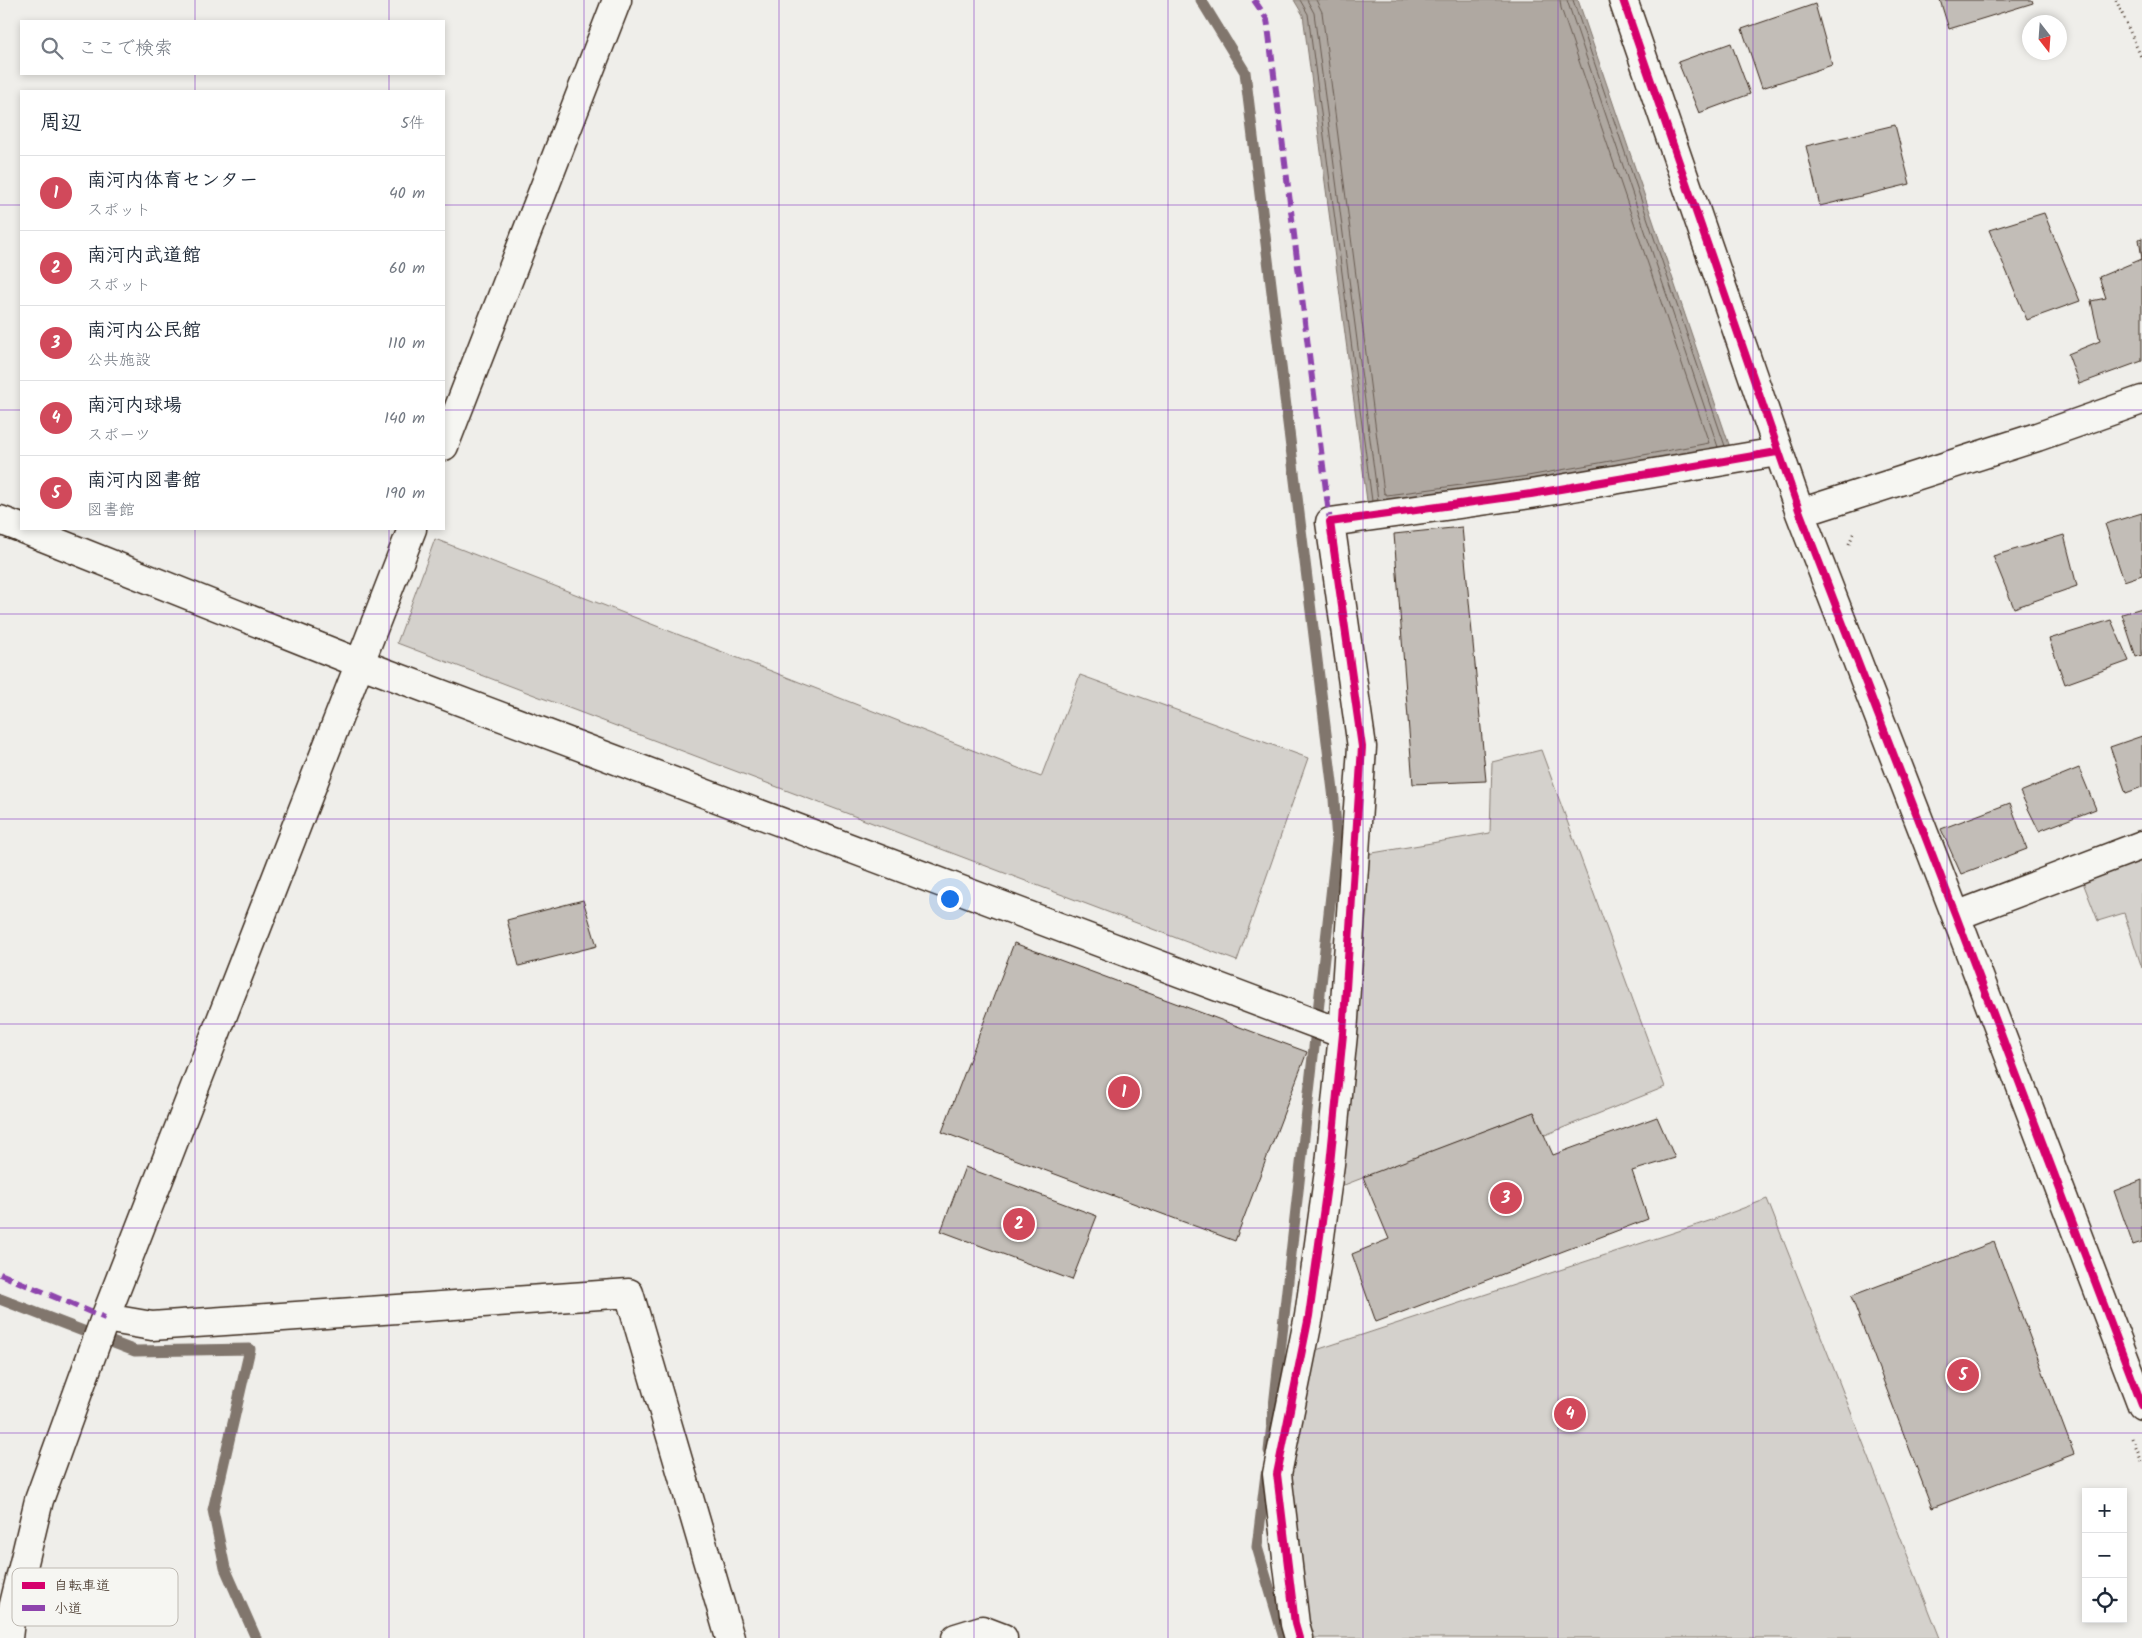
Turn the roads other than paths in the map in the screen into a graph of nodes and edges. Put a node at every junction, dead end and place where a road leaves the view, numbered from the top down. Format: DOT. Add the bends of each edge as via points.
graph roads {
  1 [pos="617,0"];
  2 [pos="1623,0"];
  3 [pos="2142,400"];
  4 [pos="445,443"];
  5 [pos="1777,452"];
  6 [pos="1800,513"];
  7 [pos="0,520"];
  8 [pos="20,527"];
  9 [pos="27,530"];
  10 [pos="412,530"];
  11 [pos="359,663"];
  12 [pos="2142,846"];
  13 [pos="1956,916"];
  14 [pos="1343,1034"];
  15 [pos="104,1318"];
  16 [pos="2142,1405"];
  17 [pos="23,1568"];
  18 [pos="12,1613"];
  19 [pos="8,1638"];
  20 [pos="730,1638"];
  21 [pos="956,1638"];
  22 [pos="1003,1638"];
  23 [pos="1299,1638"];
  1 -- 4 [label="street"];
  2 -- 5 [label="street"];
  3 -- 6 [label="street" via="2038,437"];
  5 -- 6 [label="street"];
  5 -- 14 [label="street" via="1531,494 1330,522 1362,747"];
  6 -- 13 [label="street"];
  7 -- 8 [label="street"];
  9 -- 11 [label="street"];
  10 -- 11 [label="street"];
  11 -- 14 [label="street"];
  11 -- 15 [label="street"];
  12 -- 13 [label="street"];
  13 -- 16 [label="street"];
  14 -- 23 [label="street" via="1330,1164 1308,1316 1277,1474"];
  15 -- 17 [label="street" via="39,1500"];
  15 -- 20 [label="street" via="152,1326 629,1293"];
  18 -- 19 [label="street"];
  21 -- 22 [label="street" via="982,1630"];
}
